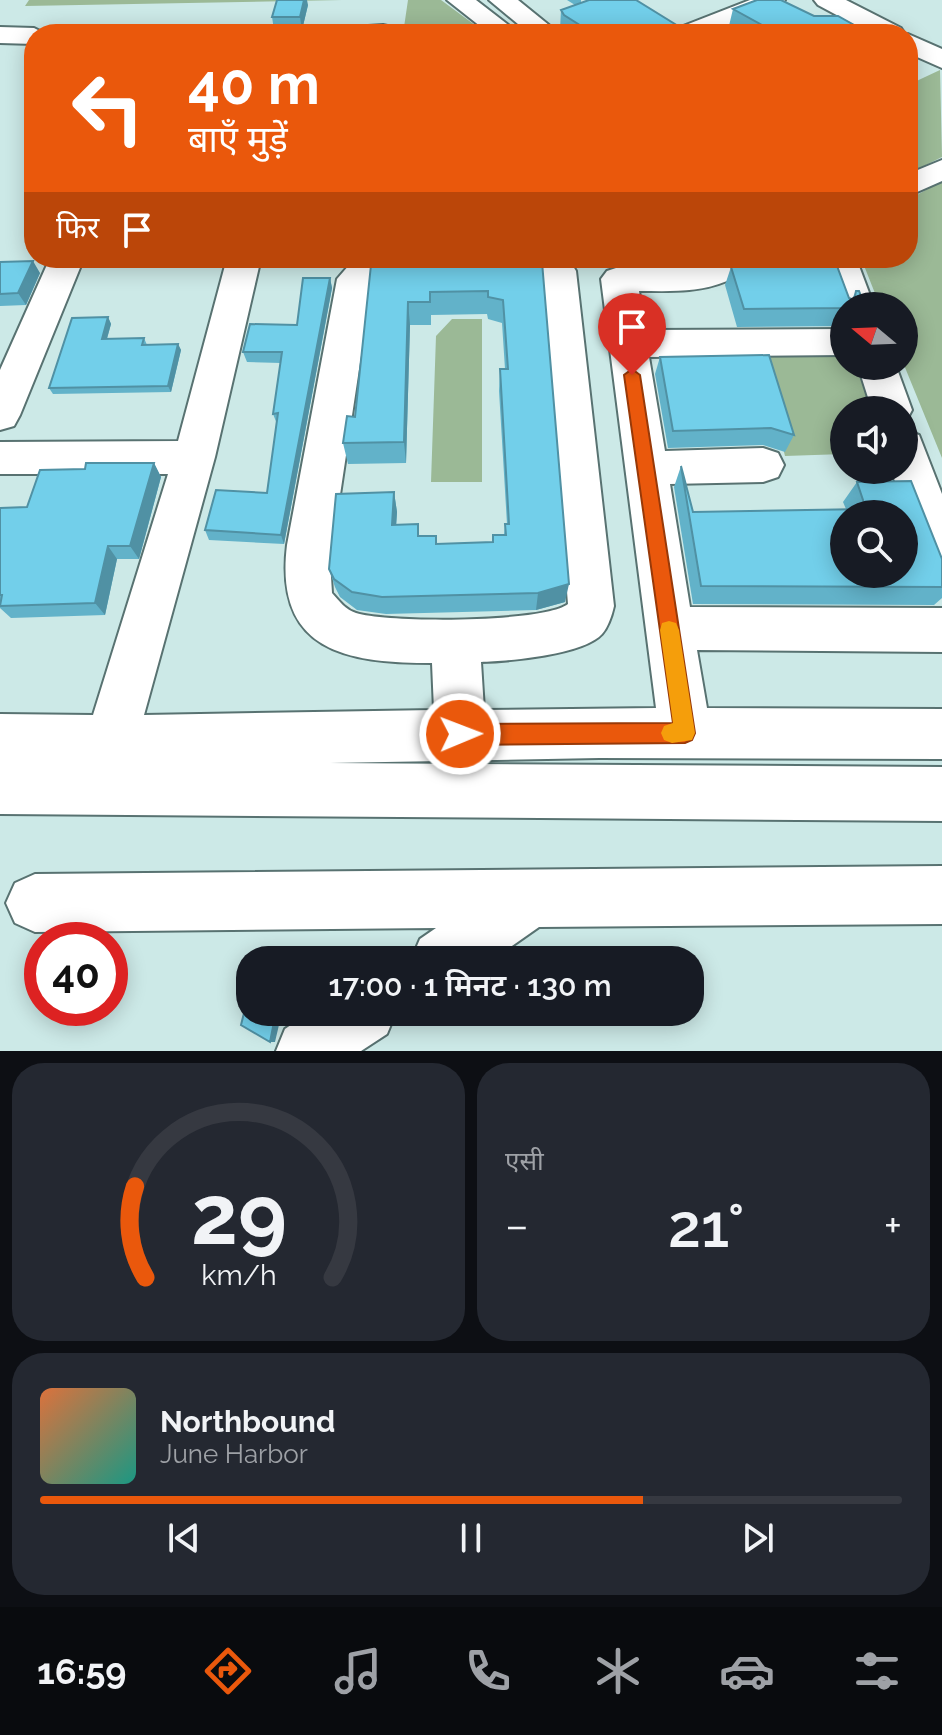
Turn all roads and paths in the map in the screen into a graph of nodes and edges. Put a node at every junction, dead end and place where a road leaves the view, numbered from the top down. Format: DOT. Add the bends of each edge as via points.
graph roads {
  1 [pos="460,0"];
  2 [pos="502,0"];
  3 [pos="827,0"];
  4 [pos="776,6"];
  5 [pos="493,24"];
  6 [pos="534,24"];
  7 [pos="719,24"];
  8 [pos="873,24"];
  9 [pos="0,35"];
  10 [pos="24,36"];
  11 [pos="918,47"];
  12 [pos="942,60"];
  13 [pos="942,169"];
  14 [pos="918,181"];
  15 [pos="63,268"];
  16 [pos="241,268"];
  17 [pos="374,268"];
  18 [pos="557,268"];
  19 [pos="717,268"];
  20 [pos="843,268"];
  21 [pos="621,292"];
  22 [pos="851,292"];
  23 [pos="830,342"];
  24 [pos="721,343"];
  25 [pos="627,344"];
  26 [pos="0,415"];
  27 [pos="194,457"];
  28 [pos="0,458"];
  29 [pos="763,465"];
  30 [pos="647,468"];
  31 [pos="917,484"];
  32 [pos="942,555"];
  33 [pos="669,628"];
  34 [pos="942,630"];
  35 [pos="456,641"];
  36 [pos="685,733"];
  37 [pos="460,734"];
  38 [pos="942,734"];
  39 [pos="0,739"];
  40 [pos="111,741"];
  41 [pos="0,787"];
  42 [pos="942,794"];
  43 [pos="942,895"];
  44 [pos="531,898"];
  45 [pos="35,903"];
  46 [pos="461,946"];
  47 [pos="344,1026"];
  48 [pos="307,1051"];
  1 -- 5 [label="street"];
  2 -- 6 [label="street"];
  3 -- 8 [label="street"];
  4 -- 7 [label="street"];
  9 -- 10 [label="street"];
  11 -- 12 [label="street"];
  13 -- 14 [label="street"];
  15 -- 26 [label="street"];
  16 -- 27 [label="street"];
  17 -- 35 [label="street" via="355,279 307,580 315,609 339,630 375,639"];
  18 -- 35 [label="street" via="592,606 587,619 548,635"];
  19 -- 21 [label="street" via="700,279 619,279"];
  20 -- 22 [label="street"];
  21 -- 24 [label="street" via="704,294 710,299"];
  21 -- 25 [label="street"];
  23 -- 24 [label="street"];
  24 -- 25 [label="street"];
  25 -- 30 [label="street"];
  27 -- 28 [label="street"];
  27 -- 40 [label="street"];
  29 -- 30 [label="street"];
  30 -- 33 [label="street"];
  31 -- 32 [label="street"];
  33 -- 34 [label="street"];
  33 -- 36 [label="street"];
  35 -- 37 [label="street"];
  36 -- 37 [label="street"];
  36 -- 38 [label="street"];
  37 -- 40 [label="street"];
  39 -- 40 [label="street"];
  41 -- 42 [label="street"];
  43 -- 44 [label="street"];
  44 -- 45 [label="street"];
  44 -- 46 [label="street"];
  47 -- 48 [label="street"];
}
